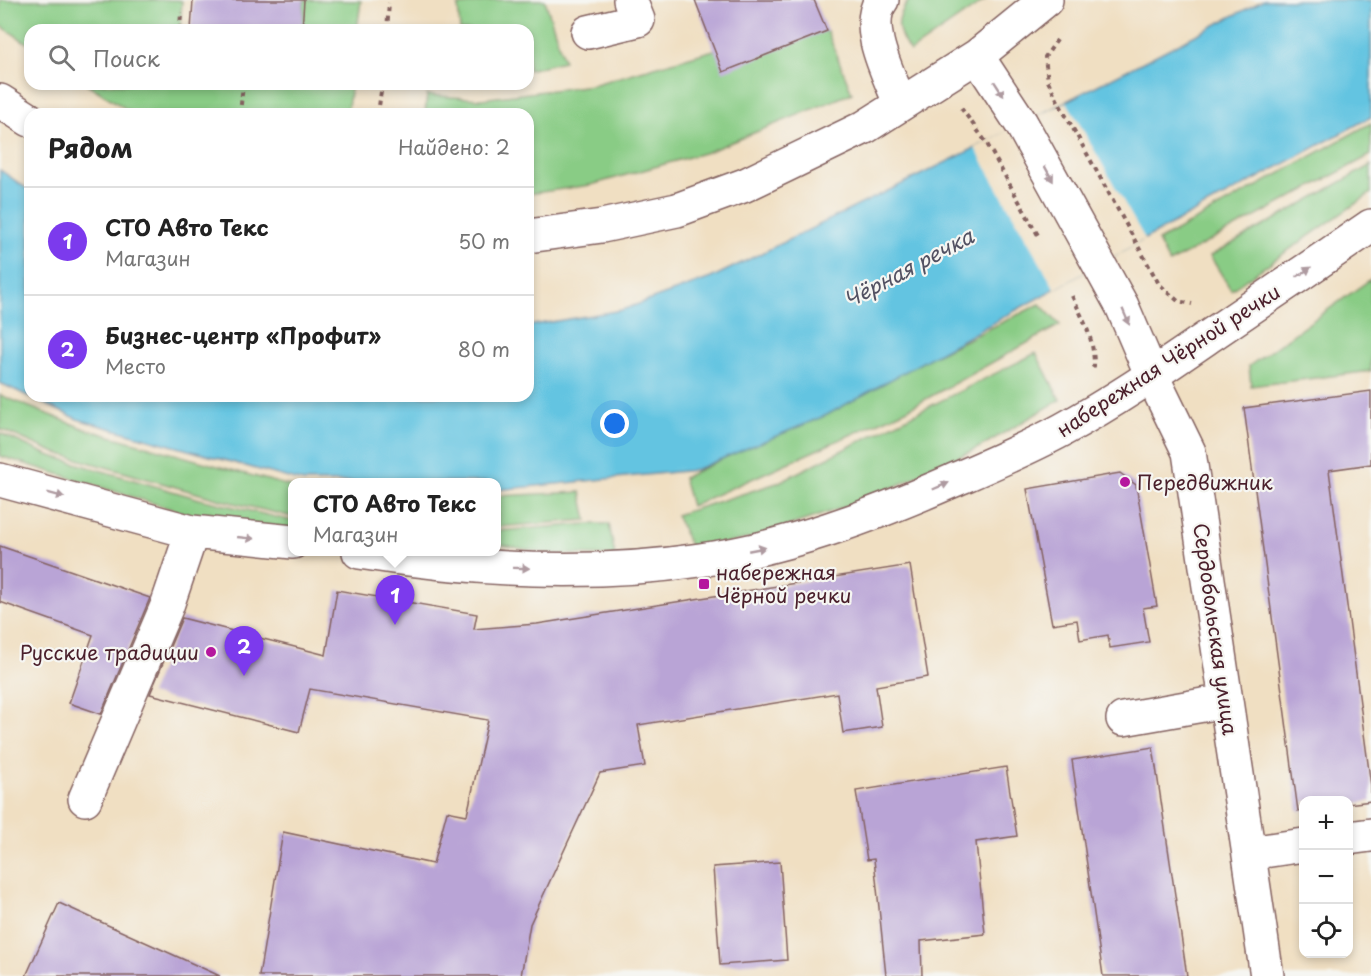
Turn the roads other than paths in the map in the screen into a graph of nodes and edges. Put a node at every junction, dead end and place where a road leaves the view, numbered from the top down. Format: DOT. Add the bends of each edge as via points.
graph roads {
  1 [pos="630,0"];
  2 [pos="882,0"];
  3 [pos="1046,0"];
  4 [pos="588,32"];
  5 [pos="977,56"];
  6 [pos="0,101"];
  7 [pos="900,103"];
  8 [pos="24,116"];
  9 [pos="1371,226"];
  10 [pos="534,236"];
  11 [pos="1152,376"];
  12 [pos="0,480"];
  13 [pos="192,532"];
  14 [pos="288,542"];
  15 [pos="385,556"];
  16 [pos="1226,701"];
  17 [pos="1123,720"];
  18 [pos="85,799"];
  19 [pos="1371,835"];
  20 [pos="1353,837"];
  21 [pos="1299,846"];
  22 [pos="1249,853"];
  23 [pos="1267,976"];
  1 -- 4 [label="street" via="638,20"];
  2 -- 7 [label="street" via="877,6 875,27 878,48"];
  3 -- 5 [label="street"];
  5 -- 7 [label="street"];
  5 -- 11 [label="street, Сердобольская улица, one-way" via="1021,123 1100,265"];
  6 -- 8 [label="street"];
  7 -- 10 [label="street" via="865,127 745,184 677,210"];
  11 -- 9 [label="street, набережная Чёрной речки, one-way"];
  15 -- 11 [label="street, набережная Чёрной речки, one-way" via="510,568 606,569 700,560 768,547 911,499 994,463 1063,430"];
  11 -- 16 [label="street, Сердобольская улица" via="1189,452"];
  12 -- 13 [label="street, one-way"];
  13 -- 14 [label="street, one-way"];
  13 -- 18 [label="street" via="167,606"];
  16 -- 17 [label="street"];
  16 -- 22 [label="street, Сердобольская улица"];
  19 -- 20 [label="street"];
  21 -- 22 [label="street"];
  22 -- 23 [label="street, Сердобольская улица"];
}
